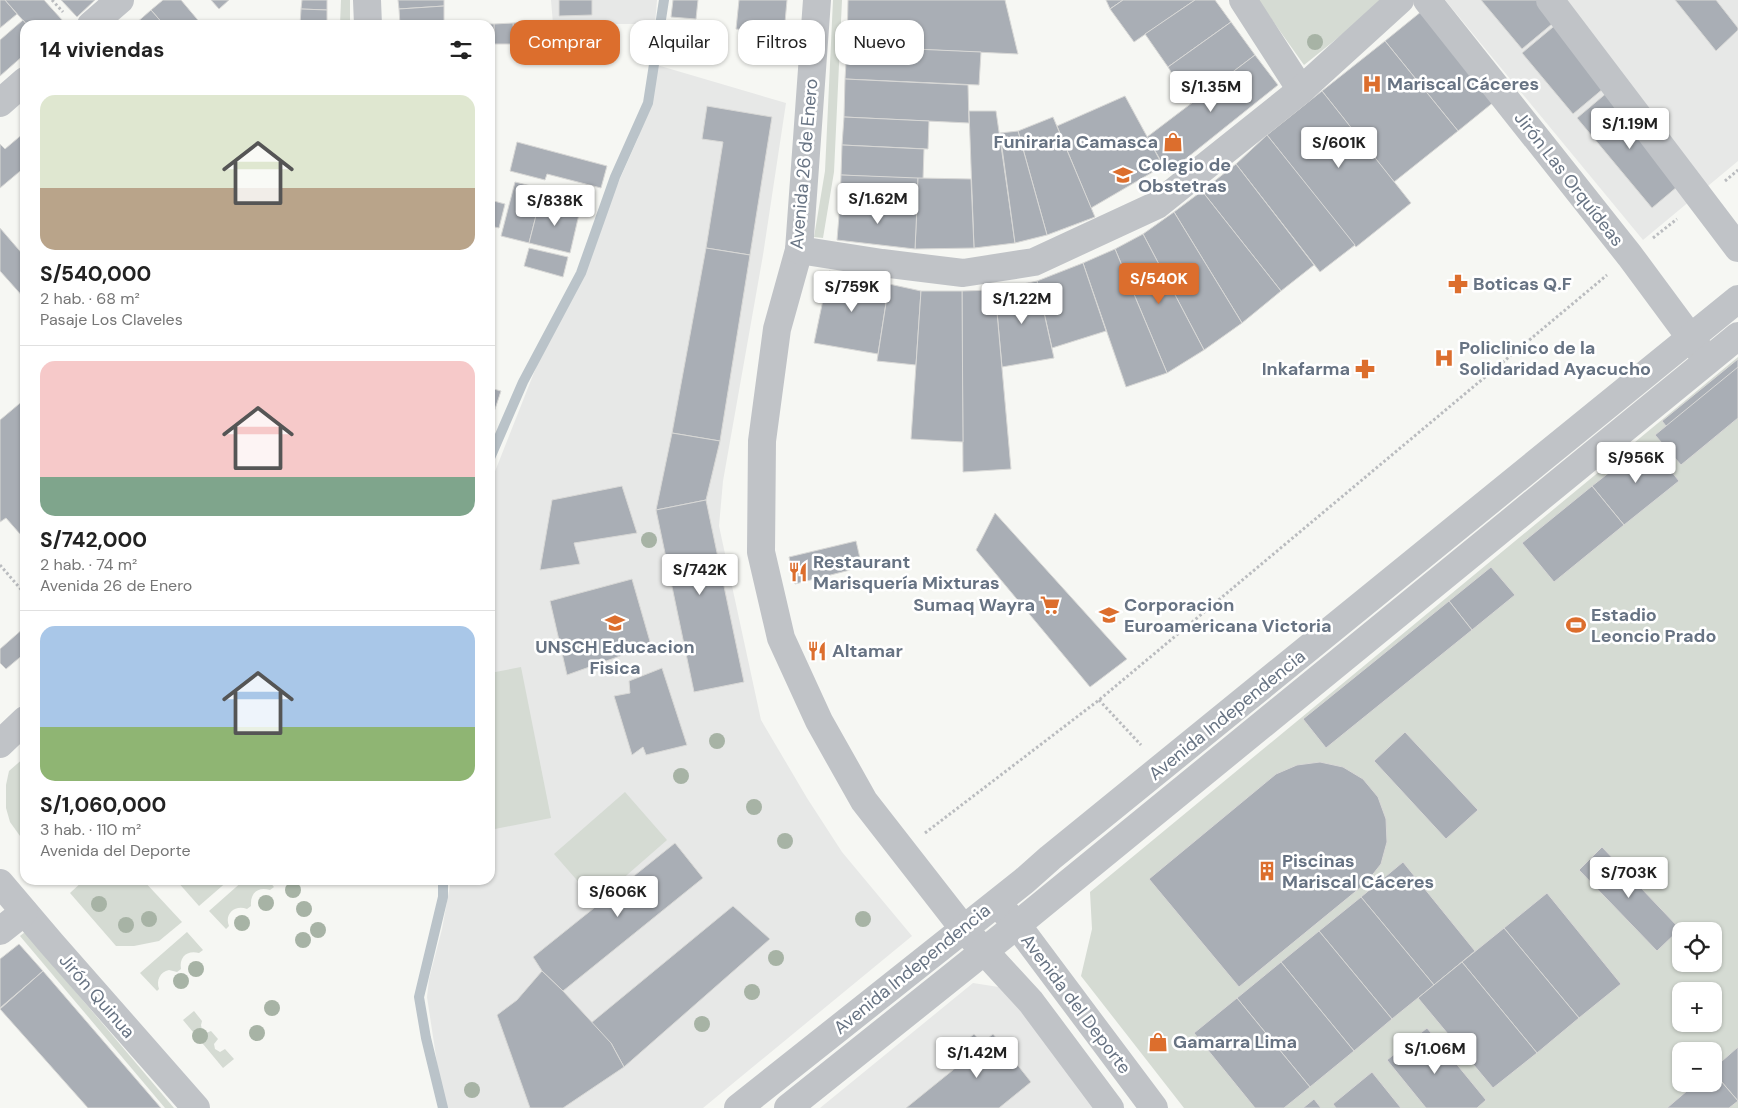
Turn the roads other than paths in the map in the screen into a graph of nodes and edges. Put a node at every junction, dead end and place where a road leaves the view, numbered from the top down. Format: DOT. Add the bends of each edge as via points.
graph roads {
  1 [pos="120,0"];
  2 [pos="367,0"];
  3 [pos="817,0"];
  4 [pos="1243,0"];
  5 [pos="1400,0"];
  6 [pos="1427,0"];
  7 [pos="1550,0"];
  8 [pos="97,20"];
  9 [pos="368,20"];
  10 [pos="20,85"];
  11 [pos="1301,90"];
  12 [pos="0,103"];
  13 [pos="1738,248"];
  14 [pos="799,250"];
  15 [pos="1738,299"];
  16 [pos="1738,336"];
  17 [pos="1691,338"];
  18 [pos="1707,362"];
  19 [pos="20,725"];
  20 [pos="0,744"];
  21 [pos="0,883"];
  22 [pos="996,902"];
  23 [pos="24,912"];
  24 [pos="1017,925"];
  25 [pos="963,928"];
  26 [pos="0,931"];
  27 [pos="984,952"];
  28 [pos="193,1106"];
  29 [pos="738,1108"];
  30 [pos="788,1108"];
  31 [pos="1110,1108"];
  32 [pos="1154,1108"];
  1 -- 8 [label="street"];
  2 -- 9 [label="street"];
  3 -- 14 [label="street, Avenida 26 de Enero"];
  4 -- 11 [label="street"];
  5 -- 11 [label="street"];
  6 -- 17 [label="street, Jirón Las Orquídeas"];
  7 -- 13 [label="street"];
  10 -- 12 [label="street"];
  11 -- 14 [label="street" via="1156,205 1034,262 963,273"];
  14 -- 25 [label="street, Avenida 26 de Enero" via="777,329 762,441 761,552 781,638 819,721 864,801"];
  15 -- 17 [label="street, Avenida Independencia"];
  16 -- 18 [label="street, Avenida Independencia"];
  17 -- 18 [label="street, Jirón Las Orquídeas"];
  17 -- 22 [label="street, Avenida Independencia"];
  18 -- 24 [label="street, Avenida Independencia"];
  19 -- 20 [label="street"];
  21 -- 23 [label="street, Jirón Quinua"];
  22 -- 24 [label="street, Avenida del Deporte"];
  22 -- 25 [label="street, Avenida Independencia"];
  23 -- 26 [label="street"];
  23 -- 28 [label="street, Jirón Quinua"];
  24 -- 27 [label="street, Avenida Independencia"];
  24 -- 32 [label="street, Avenida del Deporte"];
  25 -- 27 [label="street, Avenida del Deporte"];
  25 -- 29 [label="street, Avenida Independencia"];
  27 -- 30 [label="street, Avenida Independencia"];
  27 -- 31 [label="street, Avenida del Deporte" via="1031,1002"];
}
